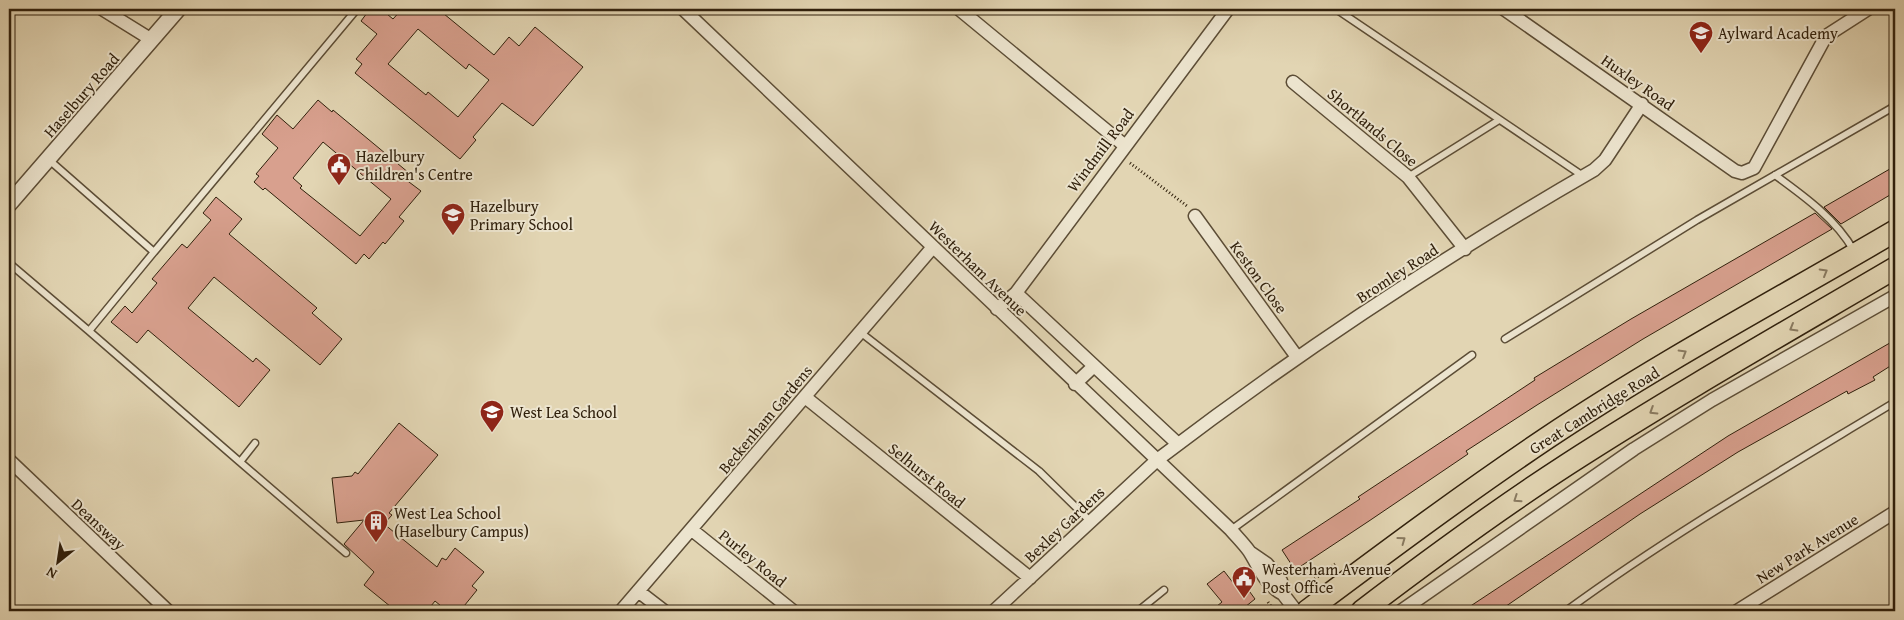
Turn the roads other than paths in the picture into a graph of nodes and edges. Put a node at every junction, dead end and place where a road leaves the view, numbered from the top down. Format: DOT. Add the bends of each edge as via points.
graph roads {
  1 [pos="102,9"];
  2 [pos="178,9"];
  3 [pos="357,9"];
  4 [pos="683,9"];
  5 [pos="959,9"];
  6 [pos="1228,9"];
  7 [pos="1336,9"];
  8 [pos="1504,9"];
  9 [pos="1868,9"];
  10 [pos="152,40"];
  11 [pos="1293,82"];
  12 [pos="1642,104"];
  13 [pos="1895,106"];
  14 [pos="1499,120"];
  15 [pos="1121,150"];
  16 [pos="48,159"];
  17 [pos="1775,175"];
  18 [pos="1582,176"];
  19 [pos="1408,177"];
  20 [pos="9,204"];
  21 [pos="1195,216"];
  22 [pos="1895,231"];
  23 [pos="933,247"];
  24 [pos="1465,249"];
  25 [pos="154,252"];
  26 [pos="1856,254"];
  27 [pos="9,263"];
  28 [pos="1895,268"];
  29 [pos="1016,293"];
  30 [pos="1895,296"];
  31 [pos="997,309"];
  32 [pos="88,331"];
  33 [pos="860,332"];
  34 [pos="1505,339"];
  35 [pos="1472,355"];
  36 [pos="1297,357"];
  37 [pos="1094,366"];
  38 [pos="1075,384"];
  39 [pos="804,397"];
  40 [pos="1895,402"];
  41 [pos="255,443"];
  42 [pos="1178,444"];
  43 [pos="9,460"];
  44 [pos="1157,460"];
  45 [pos="240,462"];
  46 [pos="1895,512"];
  47 [pos="1090,521"];
  48 [pos="692,530"];
  49 [pos="1231,530"];
  50 [pos="346,553"];
  51 [pos="1030,578"];
  52 [pos="1164,590"];
  53 [pos="638,591"];
  54 [pos="168,611"];
  55 [pos="621,611"];
  56 [pos="664,611"];
  57 [pos="793,611"];
  58 [pos="994,611"];
  59 [pos="1138,611"];
  60 [pos="1296,611"];
  61 [pos="1307,611"];
  62 [pos="1362,611"];
  63 [pos="1403,611"];
  64 [pos="1566,611"];
  65 [pos="1737,611"];
  1 -- 10 [label="street"];
  2 -- 10 [label="street, Haselbury Road"];
  3 -- 25 [label="lane"];
  4 -- 23 [label="street, Westerham Avenue"];
  5 -- 15 [label="street"];
  6 -- 15 [label="street, Windmill Road"];
  7 -- 14 [label="lane"];
  8 -- 12 [label="street, Huxley Road"];
  9 -- 12 [label="street, Huxley Road" via="1826,36 1754,168 1742,173 1735,171"];
  10 -- 16 [label="street, Haselbury Road"];
  11 -- 19 [label="street, Shortlands Close"];
  12 -- 18 [label="street, Bromley Road" via="1605,160"];
  13 -- 17 [label="lane"];
  14 -- 18 [label="lane"];
  14 -- 19 [label="lane"];
  15 -- 29 [label="street, Windmill Road"];
  16 -- 20 [label="street, Haselbury Road"];
  16 -- 25 [label="lane"];
  17 -- 26 [label="lane" via="1814,204 1848,240"];
  17 -- 34 [label="lane"];
  18 -- 24 [label="street, Bromley Road"];
  19 -- 24 [label="street, Shortlands Close"];
  21 -- 36 [label="street, Keston Close"];
  22 -- 26 [label="highway, Great Cambridge Road"];
  23 -- 31 [label="street, Westerham Avenue"];
  23 -- 33 [label="street, Beckenham Gardens"];
  24 -- 36 [label="street, Bromley Road"];
  25 -- 32 [label="lane"];
  61 -- 26 [label="highway, Great Cambridge Road, one-way" via="1548,437"];
  27 -- 32 [label="lane"];
  28 -- 62 [label="highway, Great Cambridge Road, one-way" via="1567,465"];
  29 -- 31 [label="street, Windmill Road"];
  29 -- 37 [label="street, Westerham Avenue"];
  30 -- 63 [label="street" via="1712,400 1634,449"];
  31 -- 38 [label="street, Westerham Avenue"];
  32 -- 45 [label="lane"];
  33 -- 39 [label="street, Beckenham Gardens"];
  33 -- 47 [label="lane" via="1018,454"];
  35 -- 49 [label="lane"];
  36 -- 42 [label="street, Bromley Road"];
  37 -- 38 [label="street"];
  37 -- 42 [label="street, Westerham Avenue"];
  38 -- 44 [label="street, Westerham Avenue"];
  39 -- 48 [label="street, Beckenham Gardens"];
  39 -- 51 [label="street, Selhurst Road"];
  40 -- 64 [label="lane" via="1687,528"];
  41 -- 45 [label="lane"];
  42 -- 44 [label="street, Bromley Road"];
  43 -- 54 [label="street, Deansway"];
  44 -- 47 [label="street, Bexley Gardens"];
  44 -- 49 [label="street, Westerham Avenue"];
  45 -- 50 [label="lane"];
  46 -- 65 [label="street, New Park Avenue"];
  47 -- 51 [label="street, Bexley Gardens"];
  48 -- 53 [label="street, Beckenham Gardens"];
  48 -- 57 [label="street, Purley Road"];
  49 -- 60 [label="street, Westerham Avenue" via="1249,552 1267,564 1281,581 1289,591"];
  51 -- 58 [label="street, Bexley Gardens"];
  52 -- 59 [label="lane"];
  53 -- 55 [label="street, Beckenham Gardens"];
  53 -- 56 [label="street"];
}
